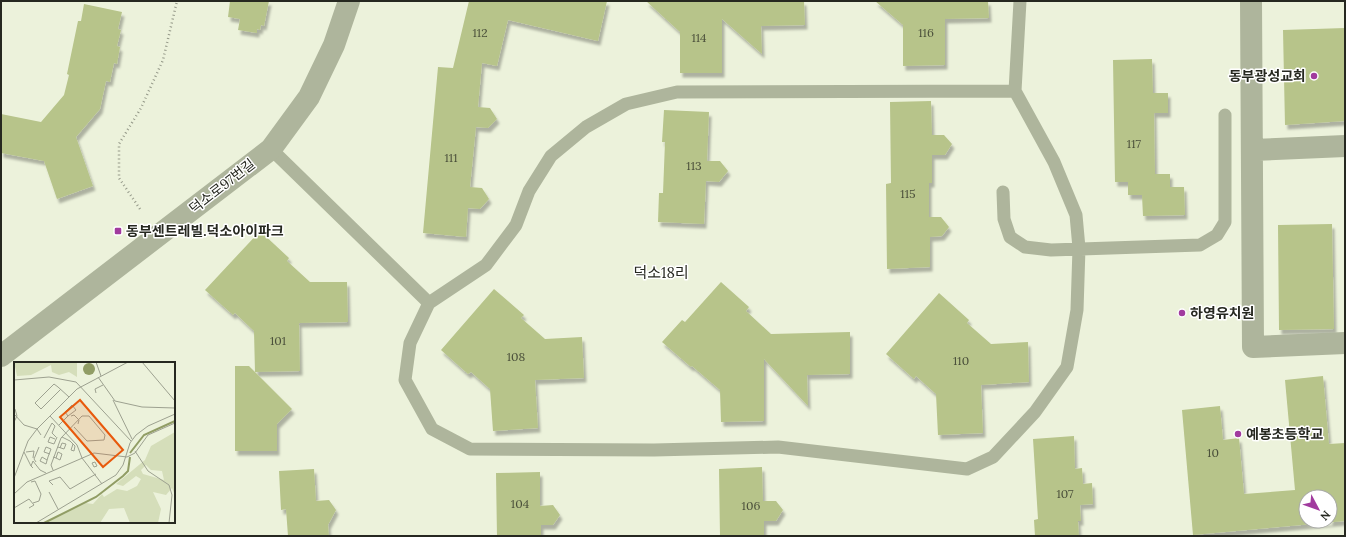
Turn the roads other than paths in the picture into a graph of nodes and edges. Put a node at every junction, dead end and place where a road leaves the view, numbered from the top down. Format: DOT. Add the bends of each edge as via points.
graph roads {
  1 [pos="350,1"];
  2 [pos="1020,1"];
  3 [pos="1251,1"];
  4 [pos="1015,91"];
  5 [pos="1225,115"];
  6 [pos="1345,146"];
  7 [pos="271,149"];
  8 [pos="1252,150"];
  9 [pos="1003,192"];
  10 [pos="1079,248"];
  11 [pos="429,303"];
  12 [pos="1345,343"];
  13 [pos="1,356"];
  1 -- 7 [label="street, 덕소로97번길" via="334,45 309,97"];
  2 -- 4 [label="lane"];
  3 -- 8 [label="street"];
  4 -- 10 [label="lane" via="1054,162 1076,214"];
  4 -- 11 [label="lane" via="677,92 626,104 586,127 551,156 529,191 516,225 486,265"];
  5 -- 10 [label="lane" via="1225,222 1217,235 1200,245"];
  6 -- 8 [label="street"];
  7 -- 11 [label="lane"];
  7 -- 13 [label="street, 덕소로97번길"];
  8 -- 12 [label="street" via="1253,347"];
  9 -- 10 [label="lane" via="1004,219 1010,237 1025,247 1051,250"];
  10 -- 11 [label="lane" via="1077,310 1067,367 1035,412 993,457 967,469 778,447 654,450 470,449 432,429 405,380 410,343"];
}
